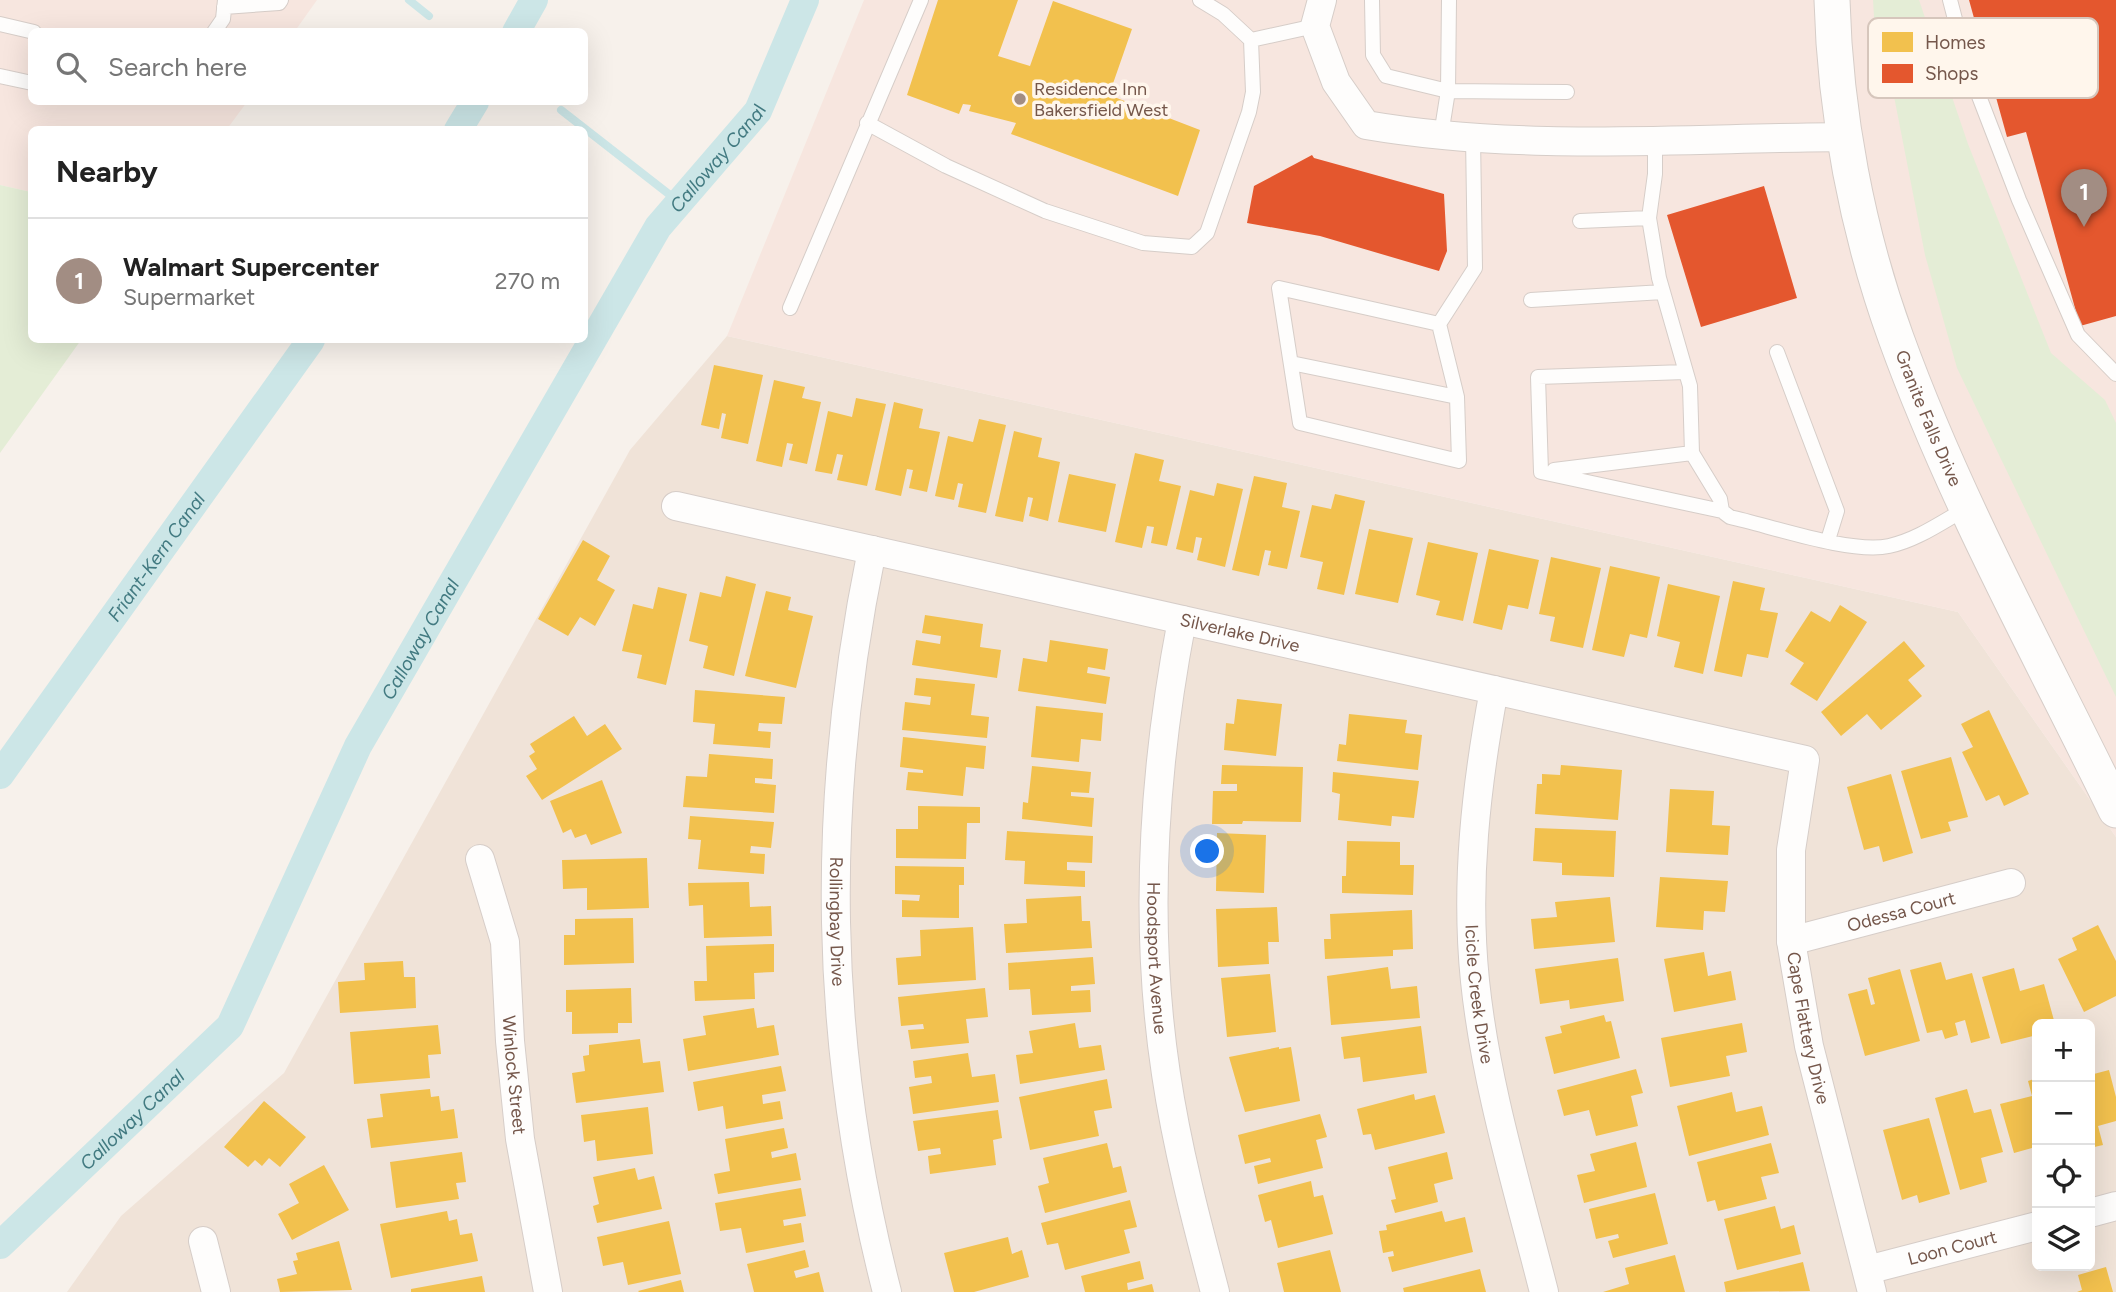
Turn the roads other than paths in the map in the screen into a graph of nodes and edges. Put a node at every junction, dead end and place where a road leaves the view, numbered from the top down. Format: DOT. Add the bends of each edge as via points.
graph roads {
  1 [pos="281,0"];
  2 [pos="922,0"];
  3 [pos="1200,0"];
  4 [pos="1372,0"];
  5 [pos="1449,0"];
  6 [pos="1832,0"];
  7 [pos="1950,0"];
  8 [pos="225,3"];
  9 [pos="1318,13"];
  10 [pos="1955,18"];
  11 [pos="0,24"];
  12 [pos="217,28"];
  13 [pos="28,31"];
  14 [pos="1251,40"];
  15 [pos="0,76"];
  16 [pos="28,82"];
  17 [pos="1448,91"];
  18 [pos="1567,92"];
  19 [pos="1980,98"];
  20 [pos="867,123"];
  21 [pos="1441,135"];
  22 [pos="1473,137"];
  23 [pos="1846,137"];
  24 [pos="1655,139"];
  25 [pos="1649,218"];
  26 [pos="1580,221"];
  27 [pos="1663,292"];
  28 [pos="1531,300"];
  29 [pos="790,308"];
  30 [pos="1439,324"];
  31 [pos="1777,352"];
  32 [pos="1291,363"];
  33 [pos="1685,372"];
  34 [pos="2116,374"];
  35 [pos="1457,397"];
  36 [pos="1692,453"];
  37 [pos="1541,472"];
  38 [pos="676,506"];
  39 [pos="1968,508"];
  40 [pos="1722,510"];
  41 [pos="1828,540"];
  42 [pos="872,550"];
  43 [pos="1182,620"];
  44 [pos="1493,690"];
  45 [pos="1805,760"];
  46 [pos="2116,810"];
  47 [pos="480,859"];
  48 [pos="2011,883"];
  49 [pos="1791,941"];
  50 [pos="2116,1206"];
  51 [pos="2095,1212"];
  52 [pos="2032,1228"];
  53 [pos="203,1241"];
  54 [pos="1869,1281"];
  55 [pos="216,1292"];
  56 [pos="548,1292"];
  57 [pos="887,1292"];
  58 [pos="1215,1292"];
  59 [pos="1544,1292"];
  1 -- 8 [label="lane"];
  2 -- 20 [label="lane"];
  3 -- 14 [label="lane"];
  4 -- 17 [label="lane" via="1373,55 1386,76"];
  5 -- 17 [label="lane"];
  6 -- 23 [label="street, Granite Falls Drive"];
  7 -- 10 [label="lane"];
  8 -- 12 [label="lane"];
  9 -- 14 [label="lane"];
  9 -- 21 [label="street" via="1336,82 1366,125"];
  11 -- 13 [label="lane"];
  14 -- 20 [label="lane" via="1249,112 1207,233 1192,247 1143,243 1045,211 946,166"];
  15 -- 16 [label="lane"];
  17 -- 18 [label="lane"];
  17 -- 21 [label="lane"];
  19 -- 34 [label="lane" via="2078,335"];
  20 -- 29 [label="lane"];
  21 -- 22 [label="street"];
  22 -- 24 [label="street" via="1548,142"];
  22 -- 30 [label="lane" via="1475,268"];
  23 -- 24 [label="street"];
  23 -- 39 [label="street, Granite Falls Drive" via="1870,253 1895,335"];
  24 -- 25 [label="lane"];
  25 -- 26 [label="lane"];
  25 -- 27 [label="lane"];
  27 -- 28 [label="lane"];
  27 -- 33 [label="lane"];
  30 -- 32 [label="lane" via="1279,288"];
  30 -- 35 [label="lane"];
  31 -- 41 [label="lane" via="1837,511"];
  32 -- 35 [label="lane"];
  32 -- 35 [label="lane" via="1300,423 1459,461"];
  33 -- 36 [label="lane" via="1690,386"];
  33 -- 37 [label="lane" via="1538,377"];
  36 -- 37 [label="lane"];
  36 -- 40 [label="lane"];
  37 -- 40 [label="lane"];
  38 -- 42 [label="street, Silverlake Drive"];
  39 -- 41 [label="lane" via="1888,547 1860,548"];
  39 -- 46 [label="street, Granite Falls Drive"];
  40 -- 41 [label="lane" via="1730,517"];
  42 -- 43 [label="street, Silverlake Drive"];
  42 -- 57 [label="street, Rollingbay Drive" via="842,733 834,917 848,1101 869,1223"];
  43 -- 44 [label="street, Silverlake Drive"];
  43 -- 58 [label="street, Hoodsport Avenue" via="1159,762 1153,945 1177,1139"];
  44 -- 45 [label="street, Silverlake Drive"];
  44 -- 59 [label="street, Icicle Creek Drive" via="1473,836 1475,981 1486,1060"];
  45 -- 49 [label="street, Cape Flattery Drive" via="1791,850"];
  47 -- 56 [label="street, Winlock Street" via="505,942 520,1139"];
  48 -- 49 [label="street, Odessa Court"];
  49 -- 54 [label="street, Cape Flattery Drive" via="1809,1046"];
  50 -- 51 [label="street"];
  52 -- 54 [label="street, Loon Court"];
  53 -- 55 [label="street"];
}
